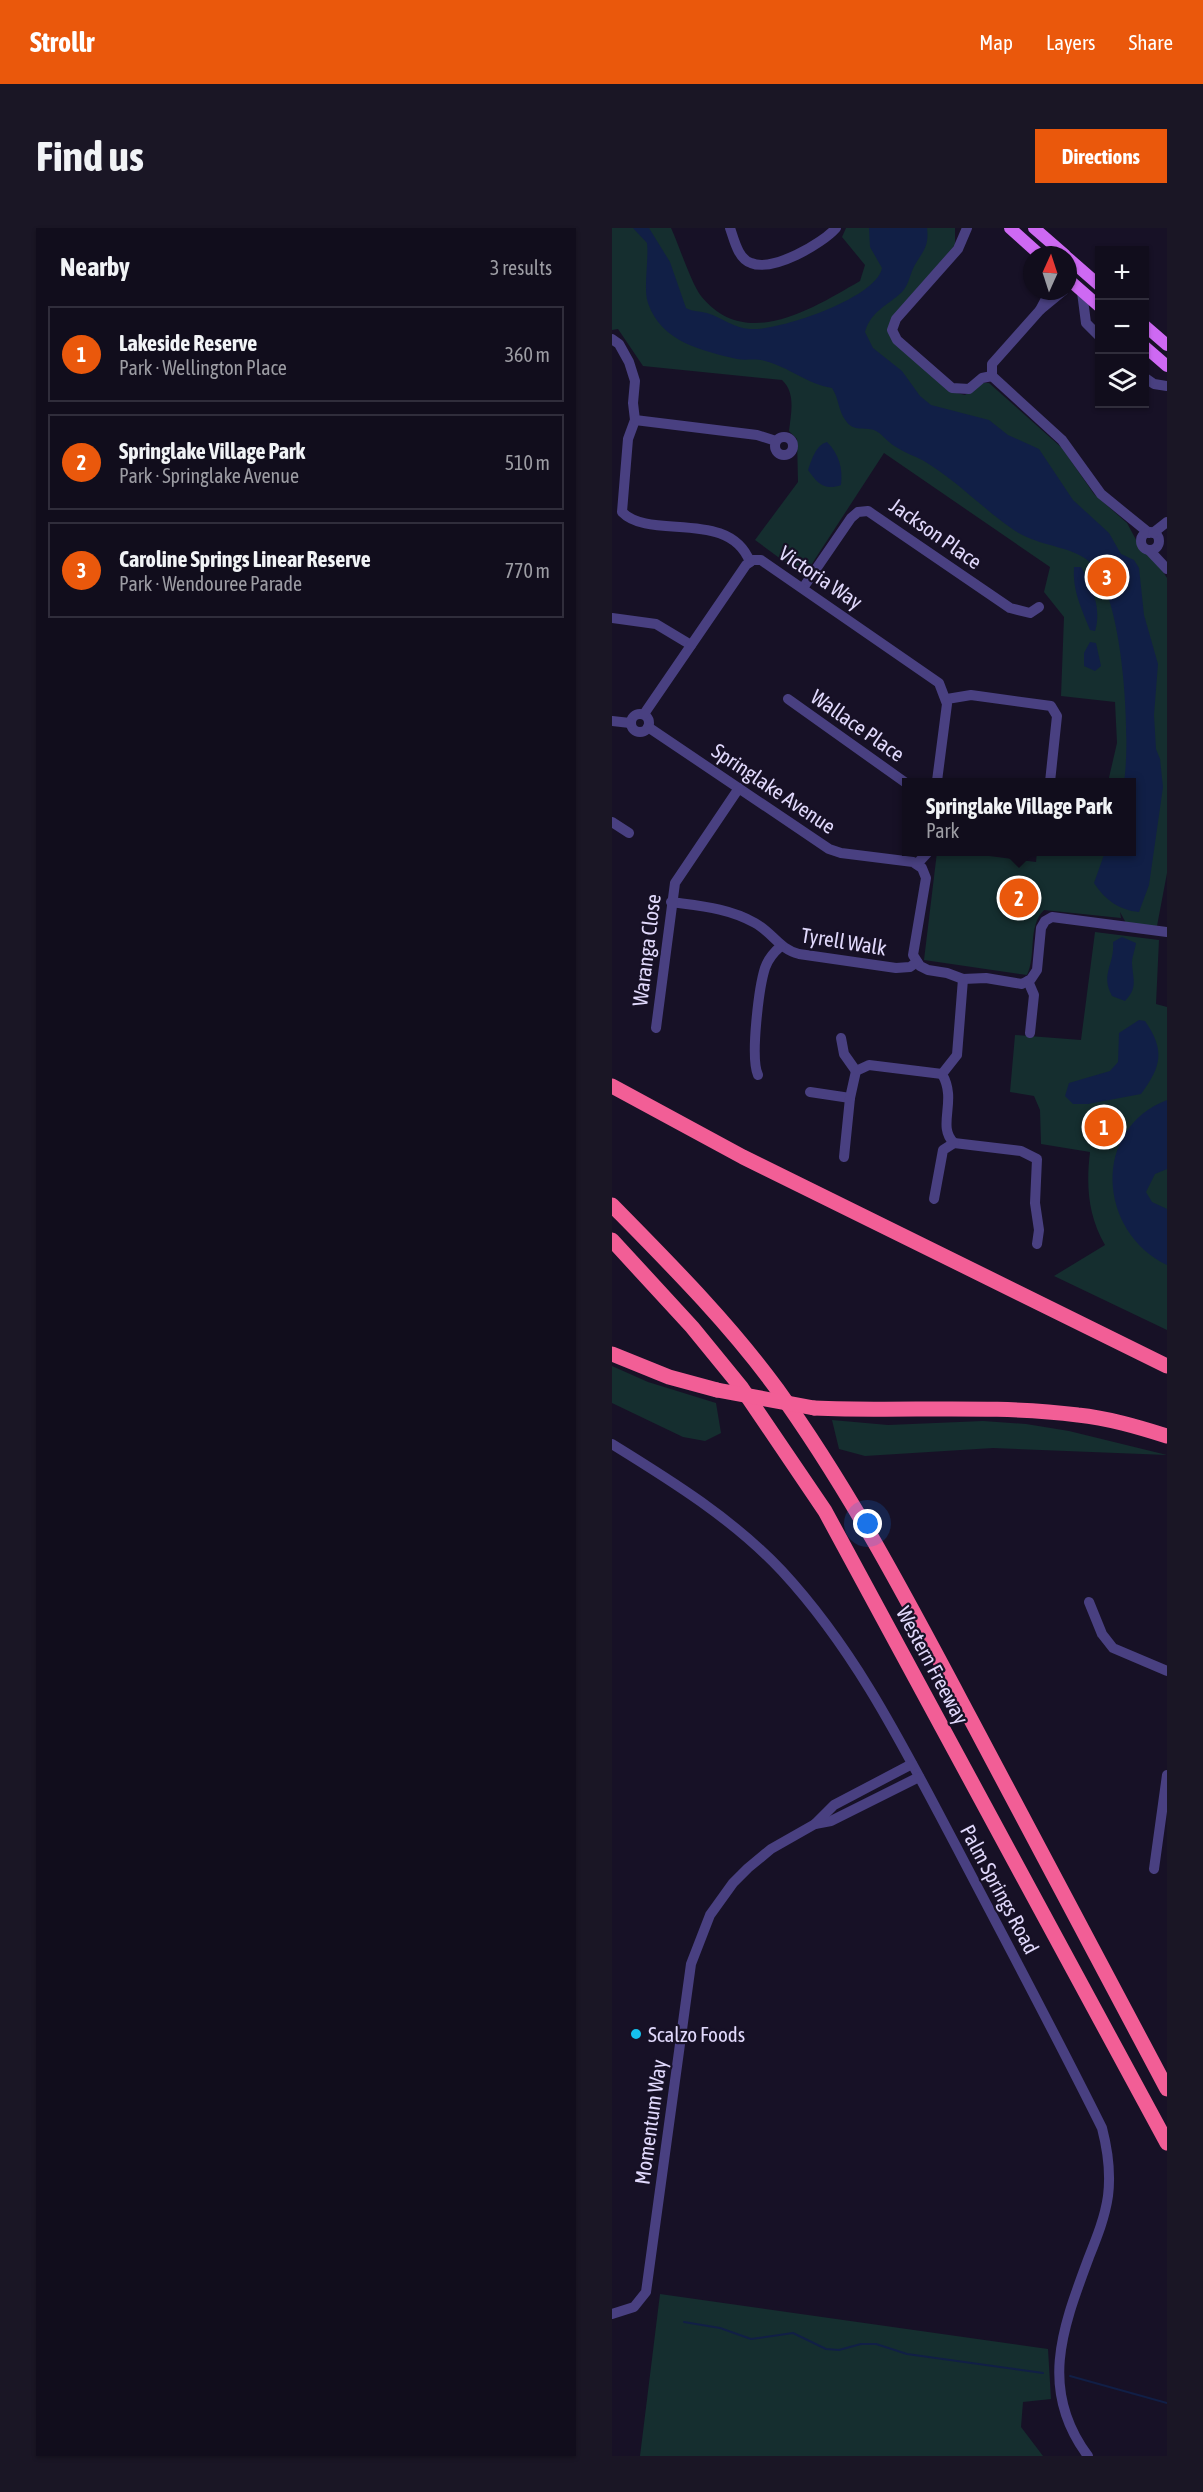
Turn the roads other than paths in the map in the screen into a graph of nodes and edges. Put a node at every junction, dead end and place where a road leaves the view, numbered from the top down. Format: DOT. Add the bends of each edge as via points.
graph roads {
  1 [pos="730,228"];
  2 [pos="836,228"];
  3 [pos="967,228"];
  4 [pos="1010,228"];
  5 [pos="1034,228"];
  6 [pos="1030,246"];
  7 [pos="1055,246"];
  8 [pos="1077,266"];
  9 [pos="1095,282"];
  10 [pos="1077,290"];
  11 [pos="1082,292"];
  12 [pos="1045,300"];
  13 [pos="1051,300"];
  14 [pos="1095,303"];
  15 [pos="1040,310"];
  16 [pos="1149,329"];
  17 [pos="1095,332"];
  18 [pos="612,339"];
  19 [pos="1167,345"];
  20 [pos="1149,350"];
  21 [pos="1167,366"];
  22 [pos="992,376"];
  23 [pos="1149,380"];
  24 [pos="1167,386"];
  25 [pos="635,420"];
  26 [pos="776,441"];
  27 [pos="617,515"];
  28 [pos="1167,522"];
  29 [pos="1167,528"];
  30 [pos="1151,540"];
  31 [pos="750,562"];
  32 [pos="1167,568"];
  33 [pos="803,588"];
  34 [pos="1039,607"];
  35 [pos="612,618"];
  36 [pos="691,645"];
  37 [pos="788,699"];
  38 [pos="947,699"];
  39 [pos="644,714"];
  40 [pos="612,721"];
  41 [pos="630,723"];
  42 [pos="648,727"];
  43 [pos="937,778"];
  44 [pos="1051,778"];
  45 [pos="902,780"];
  46 [pos="739,788"];
  47 [pos="612,822"];
  48 [pos="629,833"];
  49 [pos="924,856"];
  50 [pos="917,864"];
  51 [pos="670,902"];
  52 [pos="1167,932"];
  53 [pos="781,946"];
  54 [pos="916,962"];
  55 [pos="963,979"];
  56 [pos="1028,981"];
  57 [pos="656,1028"];
  58 [pos="1030,1033"];
  59 [pos="841,1038"];
  60 [pos="856,1071"];
  61 [pos="942,1074"];
  62 [pos="759,1075"];
  63 [pos="612,1086"];
  64 [pos="810,1092"];
  65 [pos="850,1098"];
  66 [pos="954,1143"];
  67 [pos="844,1158"];
  68 [pos="934,1199"];
  69 [pos="612,1205"];
  70 [pos="612,1240"];
  71 [pos="1037,1244"];
  72 [pos="612,1354"];
  73 [pos="1167,1364"];
  74 [pos="1167,1436"];
  75 [pos="612,1444"];
  76 [pos="1089,1602"];
  77 [pos="1167,1671"];
  78 [pos="912,1764"];
  79 [pos="1167,1775"];
  80 [pos="919,1777"];
  81 [pos="815,1824"];
  82 [pos="1154,1869"];
  83 [pos="1167,2089"];
  84 [pos="1167,2144"];
  85 [pos="612,2314"];
  86 [pos="1088,2455"];
  1 -- 2 [label="street" via="740,253 749,263 759,265 782,261 810,248"];
  3 -- 22 [label="street" via="958,249 896,319 892,330 897,340 954,389 969,389 982,378"];
  4 -- 6 [label="main road"];
  5 -- 7 [label="main road"];
  8 -- 9 [label="main road"];
  10 -- 11 [label="main road"];
  11 -- 14 [label="main road"];
  11 -- 17 [label="street" via="1086,322"];
  12 -- 15 [label="street"];
  13 -- 15 [label="street"];
  15 -- 22 [label="street" via="992,364"];
  16 -- 19 [label="main road"];
  18 -- 25 [label="street" via="619,344 633,371"];
  20 -- 21 [label="main road"];
  22 -- 30 [label="street" via="1062,440 1092,484"];
  23 -- 24 [label="street"];
  25 -- 26 [label="street"];
  25 -- 27 [label="street" via="628,439"];
  27 -- 31 [label="street" via="712,531 742,548"];
  28 -- 30 [label="street"];
  29 -- 30 [label="street"];
  30 -- 32 [label="street"];
  31 -- 33 [label="street, Victoria Way" via="761,560"];
  31 -- 36 [label="street, Victoria Way"];
  33 -- 34 [label="street, Jackson Place" via="851,518 868,511 1010,608 1030,613"];
  33 -- 38 [label="street, Victoria Way" via="932,677"];
  35 -- 36 [label="street" via="656,624"];
  36 -- 39 [label="street, Victoria Way"];
  37 -- 45 [label="street, Wallace Place"];
  38 -- 43 [label="street"];
  38 -- 44 [label="street" via="971,695 1051,706 1057,716"];
  39 -- 41 [label="street" via="634,715"];
  39 -- 42 [label="street"];
  40 -- 41 [label="street"];
  41 -- 42 [label="street" via="633,730 640,732"];
  42 -- 46 [label="street, Springlake Avenue"];
  46 -- 50 [label="street, Springlake Avenue" via="835,852"];
  46 -- 51 [label="street, Waranga Close" via="682,870"];
  47 -- 48 [label="street"];
  49 -- 50 [label="street"];
  50 -- 54 [label="street" via="926,878 914,943"];
  51 -- 53 [label="street, Tyrell Walk" via="738,914 766,930"];
  51 -- 57 [label="street, Waranga Close"];
  52 -- 56 [label="street" via="1052,917 1041,928 1039,966"];
  53 -- 54 [label="street, Tyrell Walk" via="799,954 896,968"];
  53 -- 62 [label="street" via="764,972 754,1054"];
  54 -- 55 [label="street" via="924,969"];
  55 -- 56 [label="street" via="986,978 1017,984"];
  55 -- 61 [label="street" via="957,1055"];
  56 -- 58 [label="street" via="1034,995"];
  59 -- 60 [label="street" via="844,1054"];
  60 -- 61 [label="street" via="869,1065"];
  60 -- 65 [label="street"];
  61 -- 66 [label="street" via="950,1090 946,1130"];
  63 -- 73 [label="highway" via="754,1162"];
  64 -- 65 [label="street"];
  65 -- 67 [label="street"];
  66 -- 68 [label="street" via="943,1150"];
  66 -- 71 [label="street" via="1028,1152 1037,1159"];
  69 -- 83 [label="highway, Western Freeway" via="726,1328 776,1388 806,1432 926,1636"];
  70 -- 84 [label="highway, Western Freeway" via="741,1387 825,1510"];
  72 -- 74 [label="highway, bridge" via="669,1377 765,1401 885,1411 1018,1409 1079,1415"];
  75 -- 78 [label="street, Palm Springs Road" via="716,1513 780,1569 823,1618 862,1676"];
  76 -- 77 [label="street" via="1102,1634 1113,1648"];
  78 -- 80 [label="street, Palm Springs Road"];
  78 -- 81 [label="street, Momentum Way" via="834,1805"];
  79 -- 82 [label="street"];
  80 -- 81 [label="street, Momentum Way" via="831,1821"];
  80 -- 86 [label="street, Palm Springs Road" via="1102,2128 1108,2151 1108,2198 1102,2224 1066,2319 1059,2355 1064,2409"];
  81 -- 85 [label="street, Momentum Way" via="771,1849 748,1868 722,1898 701,1933 689,1976 646,2292 634,2307"];
}
